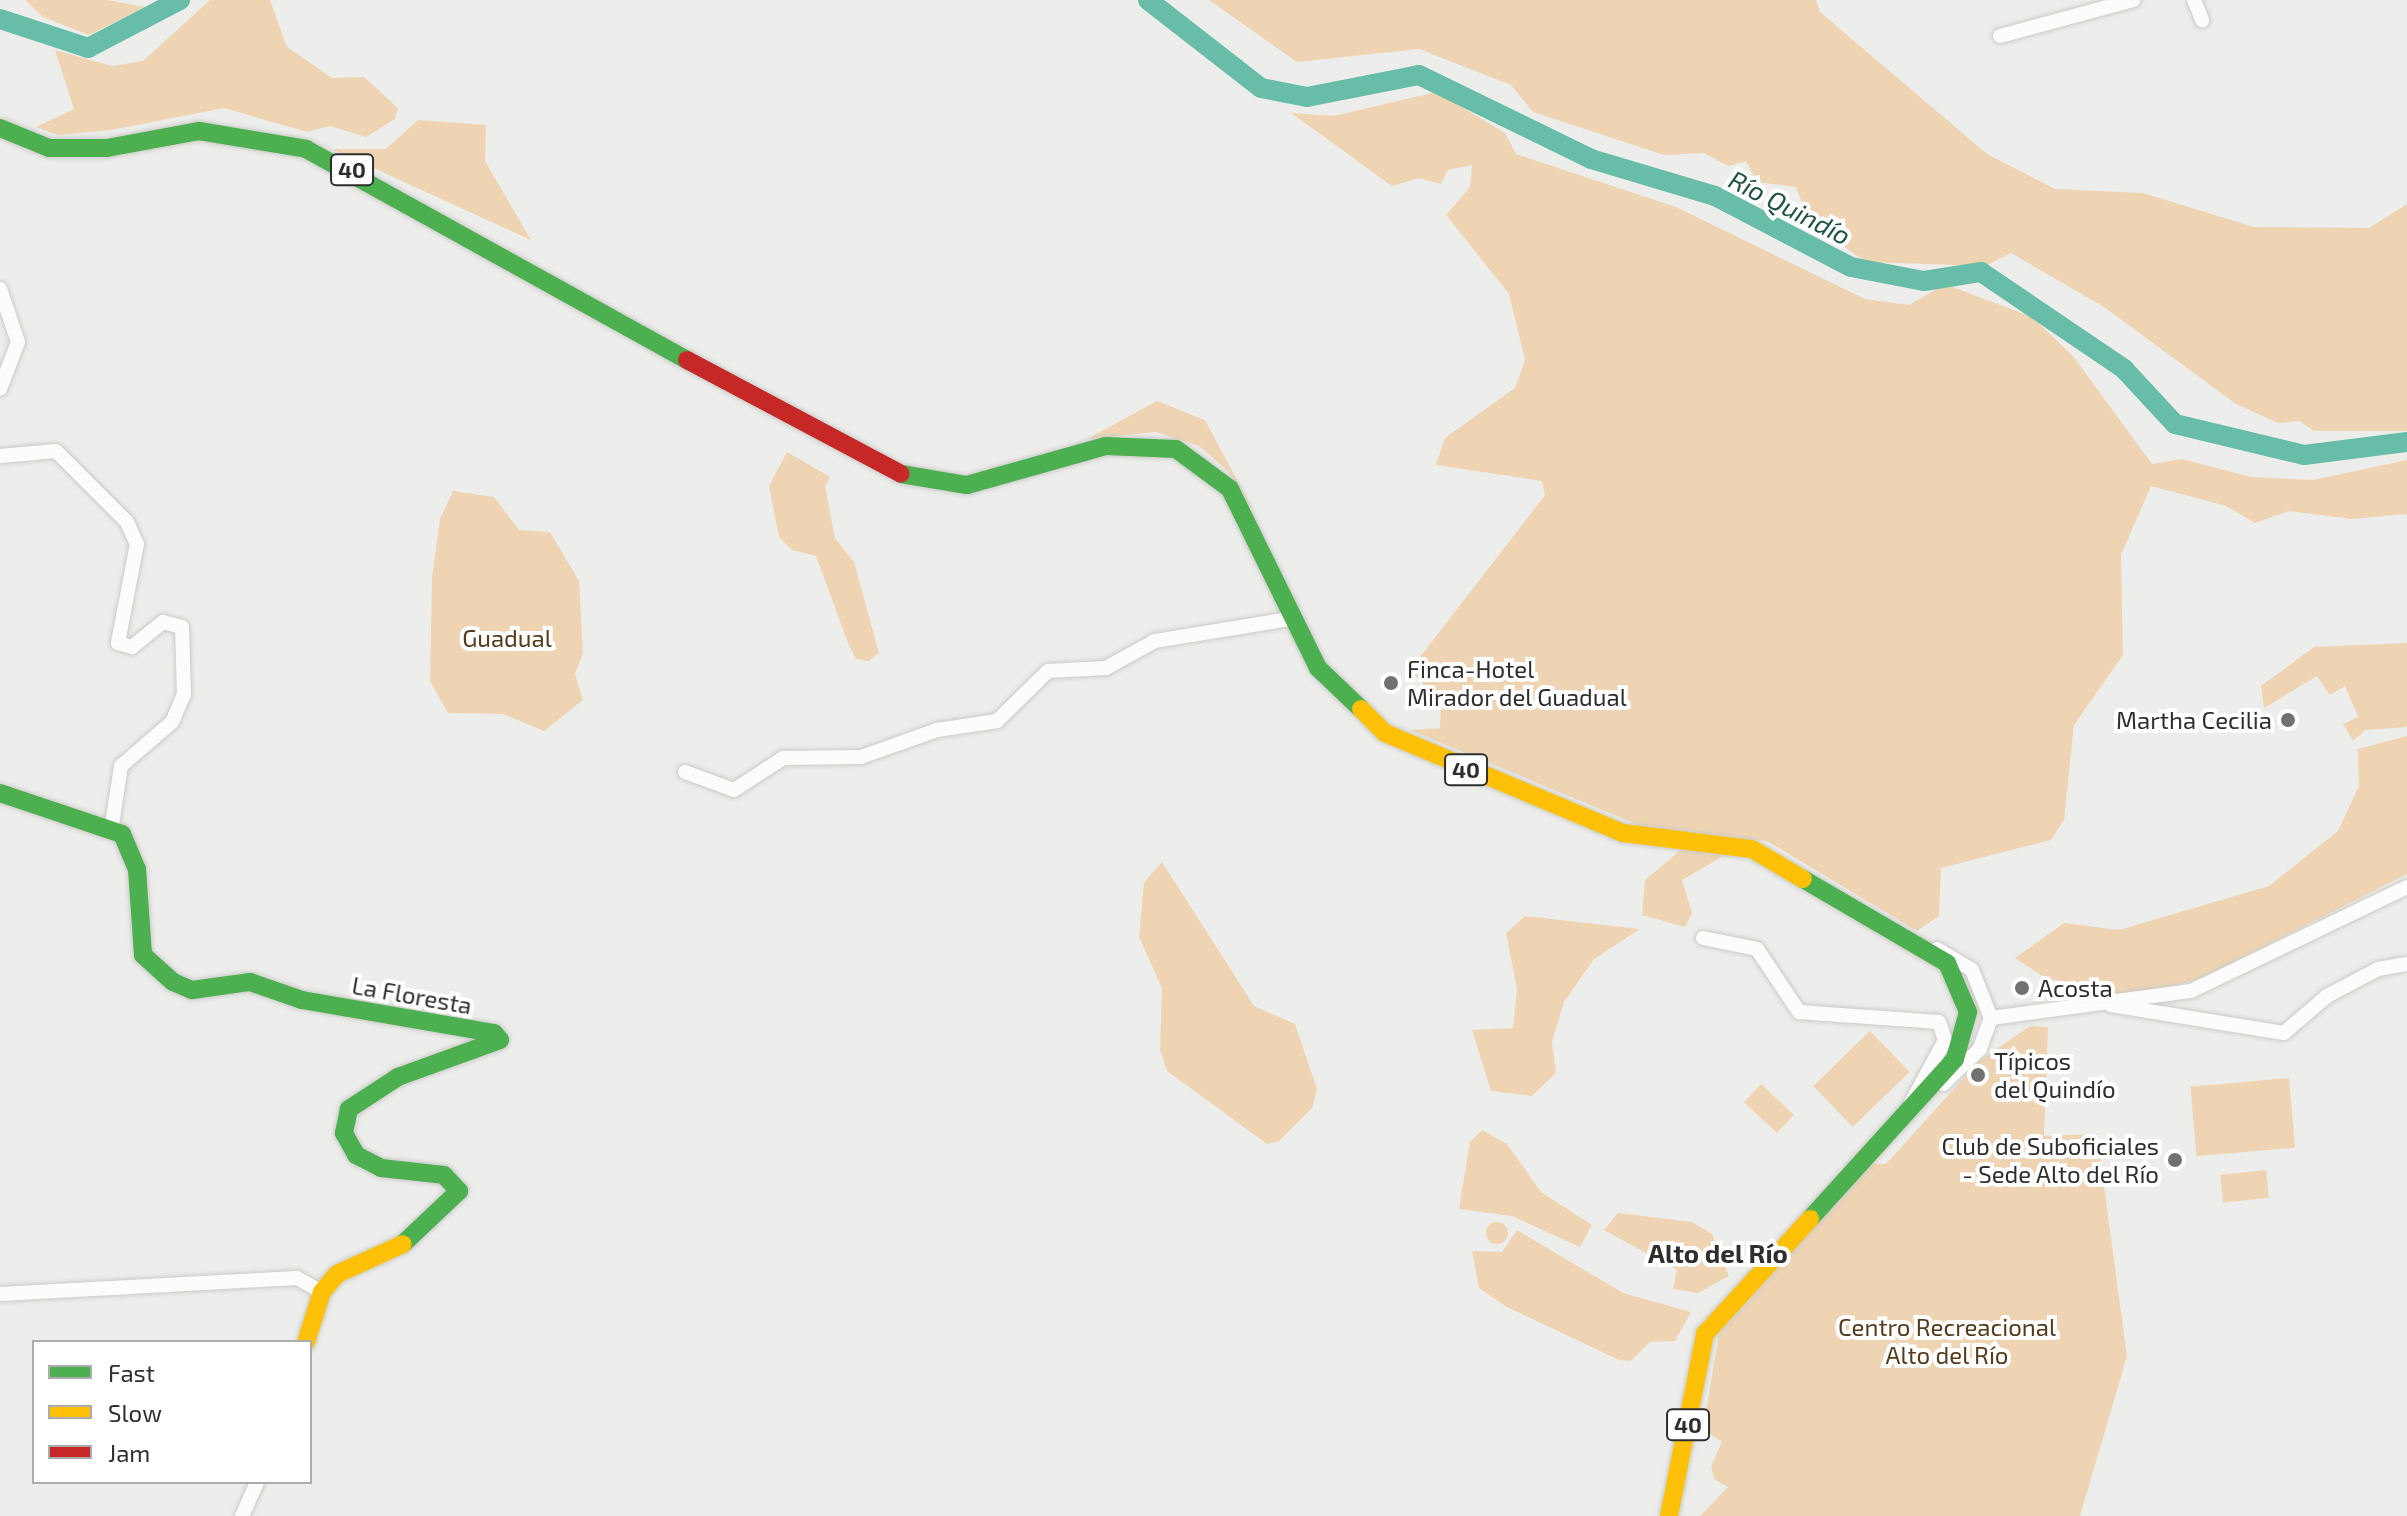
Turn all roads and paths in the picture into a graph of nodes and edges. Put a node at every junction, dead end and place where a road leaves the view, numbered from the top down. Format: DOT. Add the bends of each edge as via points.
graph roads {
  1 [pos="2133,0"];
  2 [pos="2194,0"];
  3 [pos="2202,20"];
  4 [pos="2000,36"];
  5 [pos="0,128"];
  6 [pos="0,289"];
  7 [pos="0,389"];
  8 [pos="0,456"];
  9 [pos="1290,619"];
  10 [pos="685,772"];
  11 [pos="0,793"];
  12 [pos="112,825"];
  13 [pos="2407,887"];
  14 [pos="1703,938"];
  15 [pos="1916,941"];
  16 [pos="2407,964"];
  17 [pos="2107,1003"];
  18 [pos="1991,1018"];
  19 [pos="1909,1108"];
  20 [pos="1848,1171"];
  21 [pos="322,1292"];
  22 [pos="0,1294"];
  23 [pos="307,1340"];
  24 [pos="256,1484"];
  25 [pos="242,1516"];
  26 [pos="1669,1516"];
  1 -- 4 [label="street"];
  2 -- 3 [label="street"];
  5 -- 9 [label="main road, 40" via="49,148 81,150 199,131 306,149 514,258 797,424 907,477 967,485 1124,443 1176,449 1209,467 1239,505"];
  6 -- 7 [label="street" via="18,342"];
  8 -- 12 [label="street" via="56,451 127,522 137,544 118,643 132,647 163,622 182,627 184,694 172,722 121,766"];
  9 -- 10 [label="street" via="1155,641 1106,668 1048,671 997,721 937,730 861,757 783,758 734,790"];
  9 -- 15 [label="main road, 40" via="1331,685 1412,749 1623,833 1752,849"];
  11 -- 12 [label="main road" via="63,817"];
  12 -- 21 [label="main road, La Floresta" via="137,869 143,955 173,982 192,990 250,982 302,1000 494,1033 500,1040 354,1101 344,1122 356,1155 381,1168 444,1175 459,1191 392,1254 357,1261"];
  13 -- 17 [label="street" via="2206,986"];
  14 -- 19 [label="street" via="1757,949 1799,1012 1939,1022 1945,1040"];
  15 -- 18 [label="street" via="1972,970"];
  15 -- 19 [label="main road, 40" via="1955,974 1968,1025 1955,1059"];
  16 -- 17 [label="street" via="2378,969 2327,996 2284,1033"];
  17 -- 18 [label="street"];
  18 -- 20 [label="street" via="1980,1049"];
  19 -- 20 [label="main road, 40"];
  20 -- 26 [label="main road, 40" via="1705,1334"];
  21 -- 22 [label="street" via="281,1278"];
  21 -- 23 [label="main road"];
  24 -- 25 [label="street"];
}
